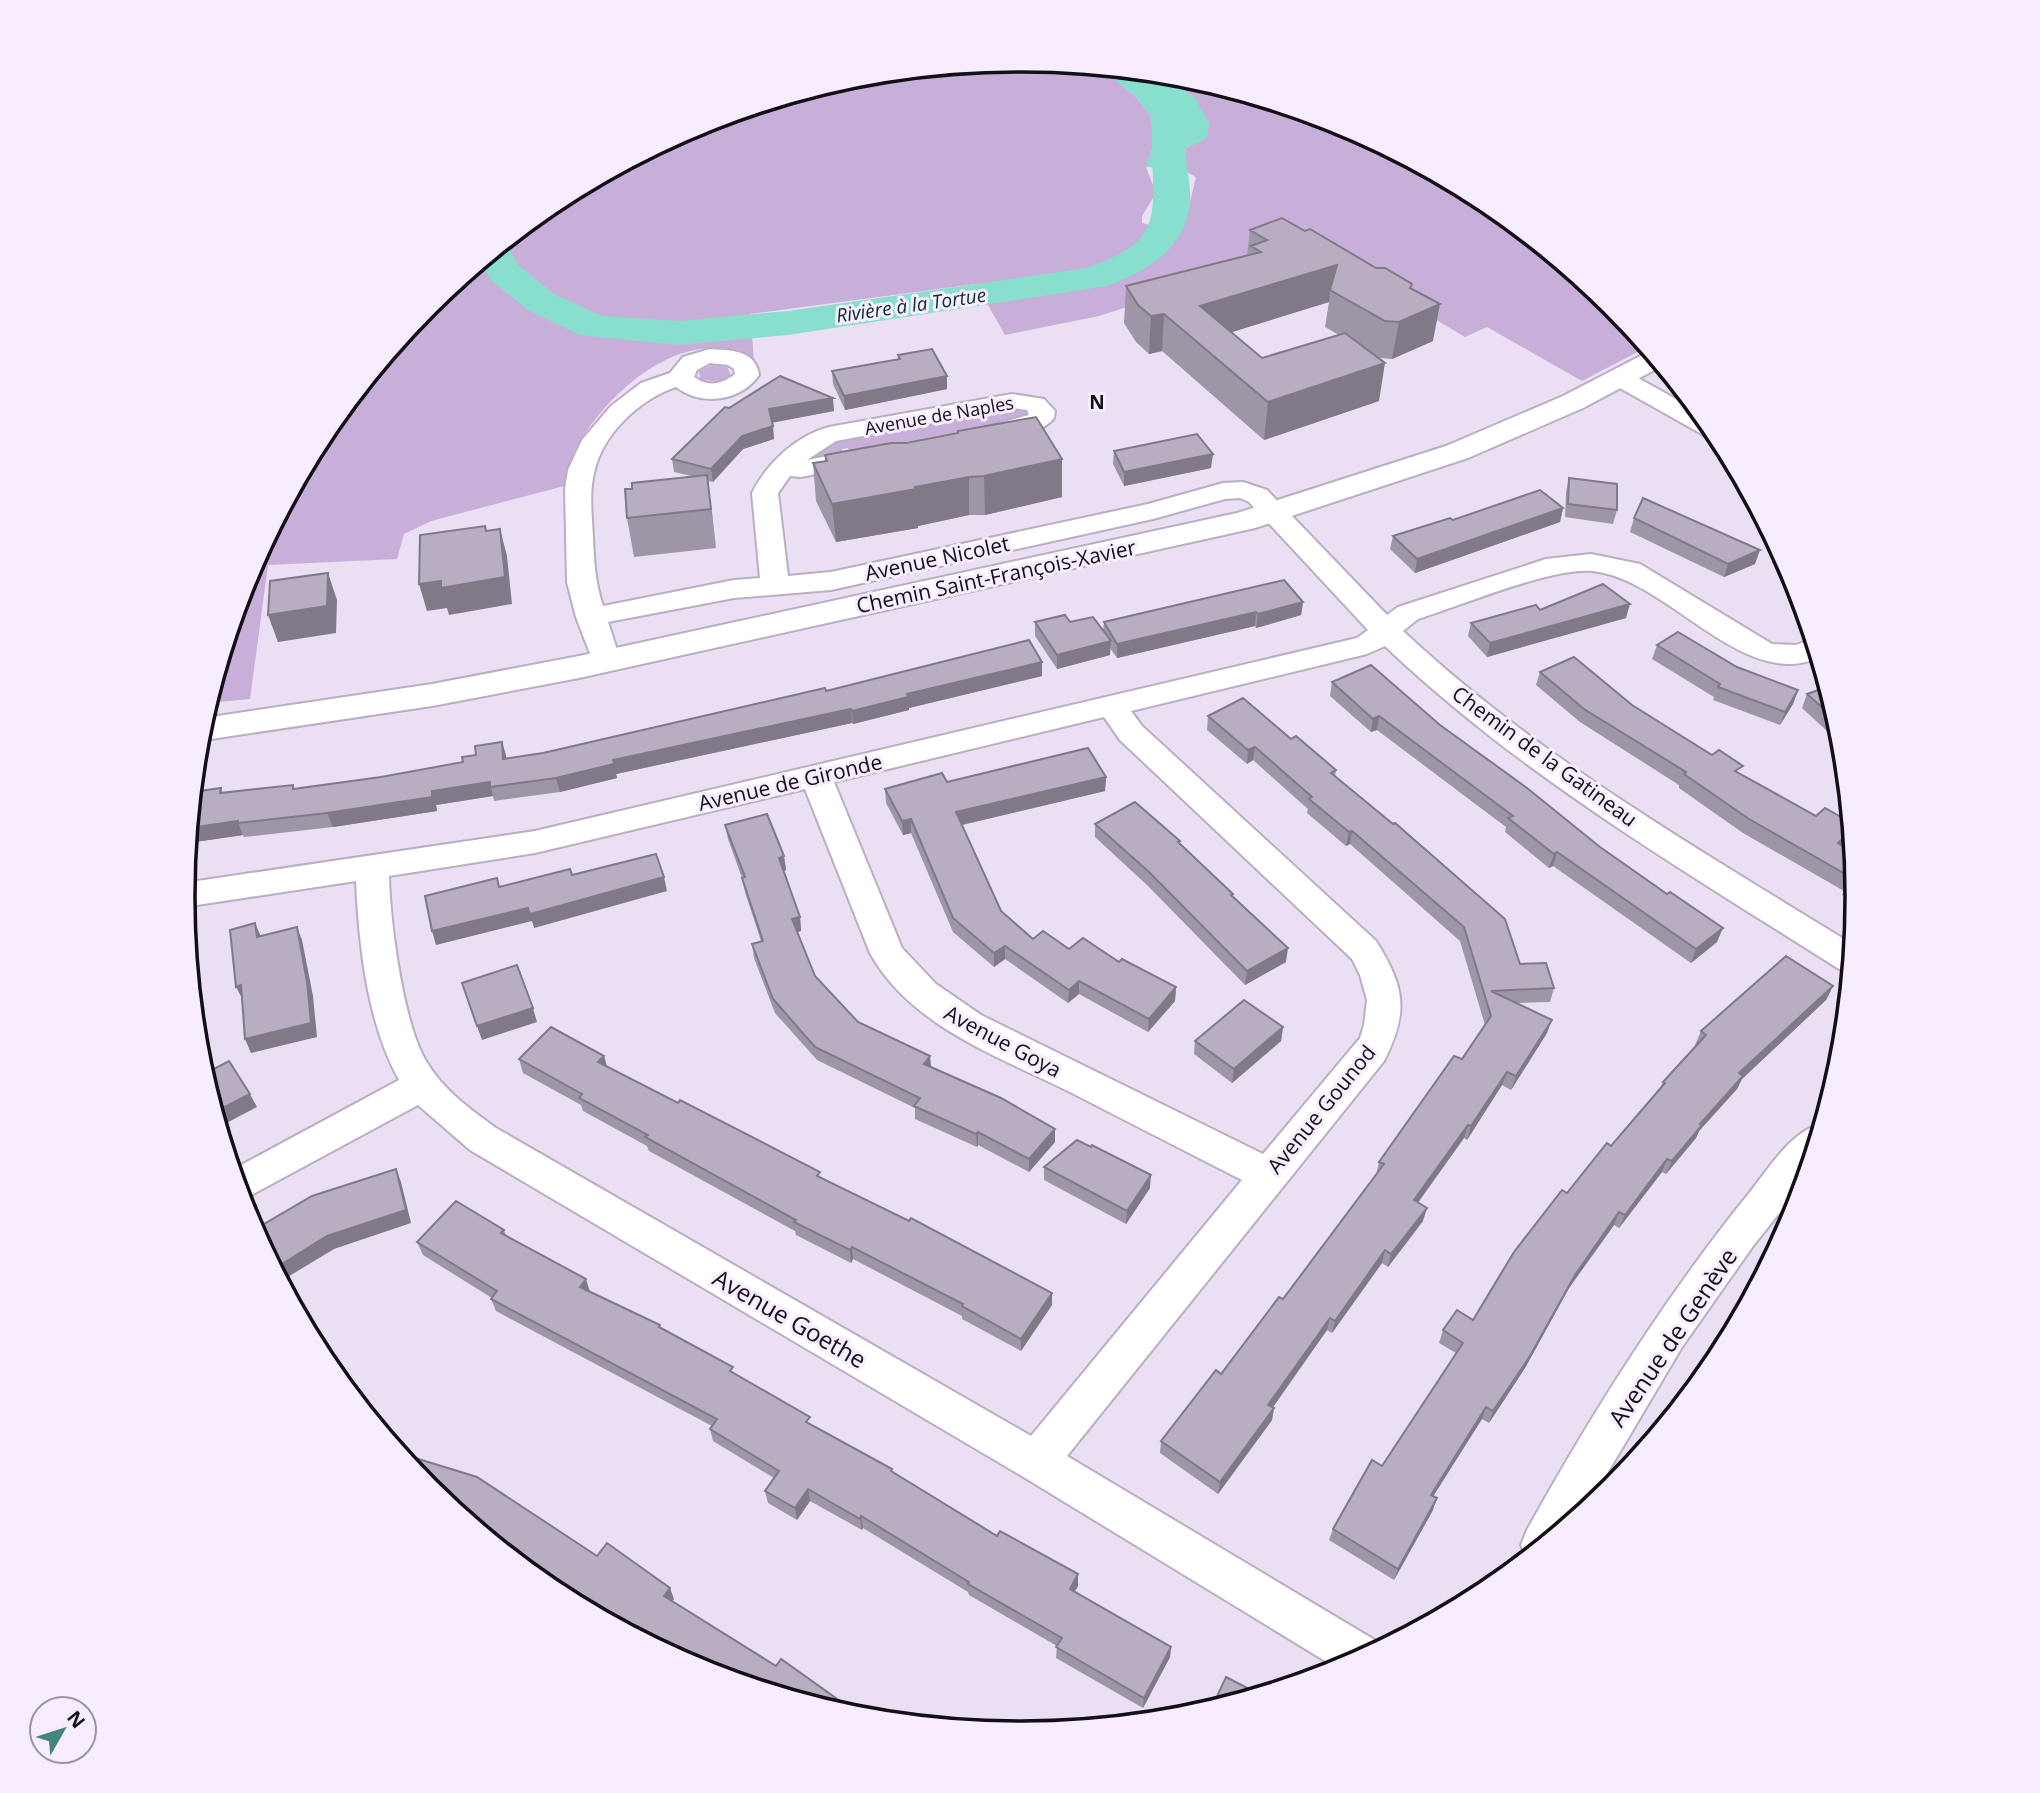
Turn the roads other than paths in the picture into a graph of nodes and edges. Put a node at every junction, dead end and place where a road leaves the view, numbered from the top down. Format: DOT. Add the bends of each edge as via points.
graph roads {
  1 [pos="1648,362"];
  2 [pos="681,377"];
  3 [pos="1619,378"];
  4 [pos="1692,419"];
  5 [pos="975,435"];
  6 [pos="881,453"];
  7 [pos="785,468"];
  8 [pos="1272,513"];
  9 [pos="775,585"];
  10 [pos="590,617"];
  11 [pos="1386,630"];
  12 [pos="1807,651"];
  13 [pos="606,662"];
  14 [pos="1112,706"];
  15 [pos="312,711"];
  16 [pos="215,717"];
  17 [pos="213,728"];
  18 [pos="816,776"];
  19 [pos="372,866"];
  20 [pos="195,893"];
  21 [pos="1843,955"];
  22 [pos="422,1085"];
  23 [pos="1802,1158"];
  24 [pos="1269,1175"];
  25 [pos="246,1181"];
  26 [pos="1037,1462"];
  27 [pos="1555,1524"];
  28 [pos="1351,1651"];
  1 -- 3 [label="street, Chemin Saint-François-Xavier"];
  2 -- 10 [label="street" via="650,388 626,405 599,434 583,464 579,555"];
  3 -- 4 [label="street"];
  3 -- 8 [label="street, Chemin Saint-François-Xavier" via="1525,425 1457,452"];
  5 -- 7 [label="street, Avenue de Naples" via="1034,423 1042,411 1035,404 1012,401 829,435 810,444"];
  6 -- 7 [label="street, Avenue de Naples"];
  7 -- 9 [label="street, Avenue de Naples" via="764,496"];
  8 -- 9 [label="street, Avenue Nicolet" via="1254,494 1223,491 1153,511 831,581"];
  8 -- 11 [label="street, Chemin de la Gatineau"];
  8 -- 13 [label="street, Chemin Saint-François-Xavier"];
  9 -- 10 [label="street, Avenue Nicolet"];
  10 -- 13 [label="street"];
  11 -- 12 [label="street, Avenue de Gironde" via="1408,613 1459,596 1556,565 1591,562 1618,566 1644,577 1766,653"];
  11 -- 14 [label="street, Avenue de Gironde" via="1367,645"];
  11 -- 21 [label="street, Chemin de la Gatineau" via="1445,683 1550,764"];
  13 -- 15 [label="street, Chemin Saint-François-Xavier" via="432,695"];
  14 -- 18 [label="street, Avenue de Gironde"];
  14 -- 24 [label="street, Avenue Gounod" via="1131,733 1351,936 1381,981 1385,1000 1381,1035"];
  15 -- 16 [label="street, Chemin Saint-François-Xavier"];
  15 -- 17 [label="street, Chemin Saint-François-Xavier"];
  18 -- 19 [label="street, Avenue de Gironde" via="535,842"];
  18 -- 24 [label="street, Avenue Goya" via="887,953 929,1000 968,1025"];
  19 -- 20 [label="street, Avenue de Gironde"];
  19 -- 22 [label="street, Avenue Goethe" via="377,934 393,1027"];
  22 -- 25 [label="street"];
  22 -- 26 [label="street, Avenue Goethe" via="440,1107 483,1139"];
  23 -- 27 [label="street, Avenue de Genève" via="1666,1337"];
  24 -- 26 [label="street, Avenue Gounod"];
  26 -- 28 [label="street, Avenue Goethe"];
}
